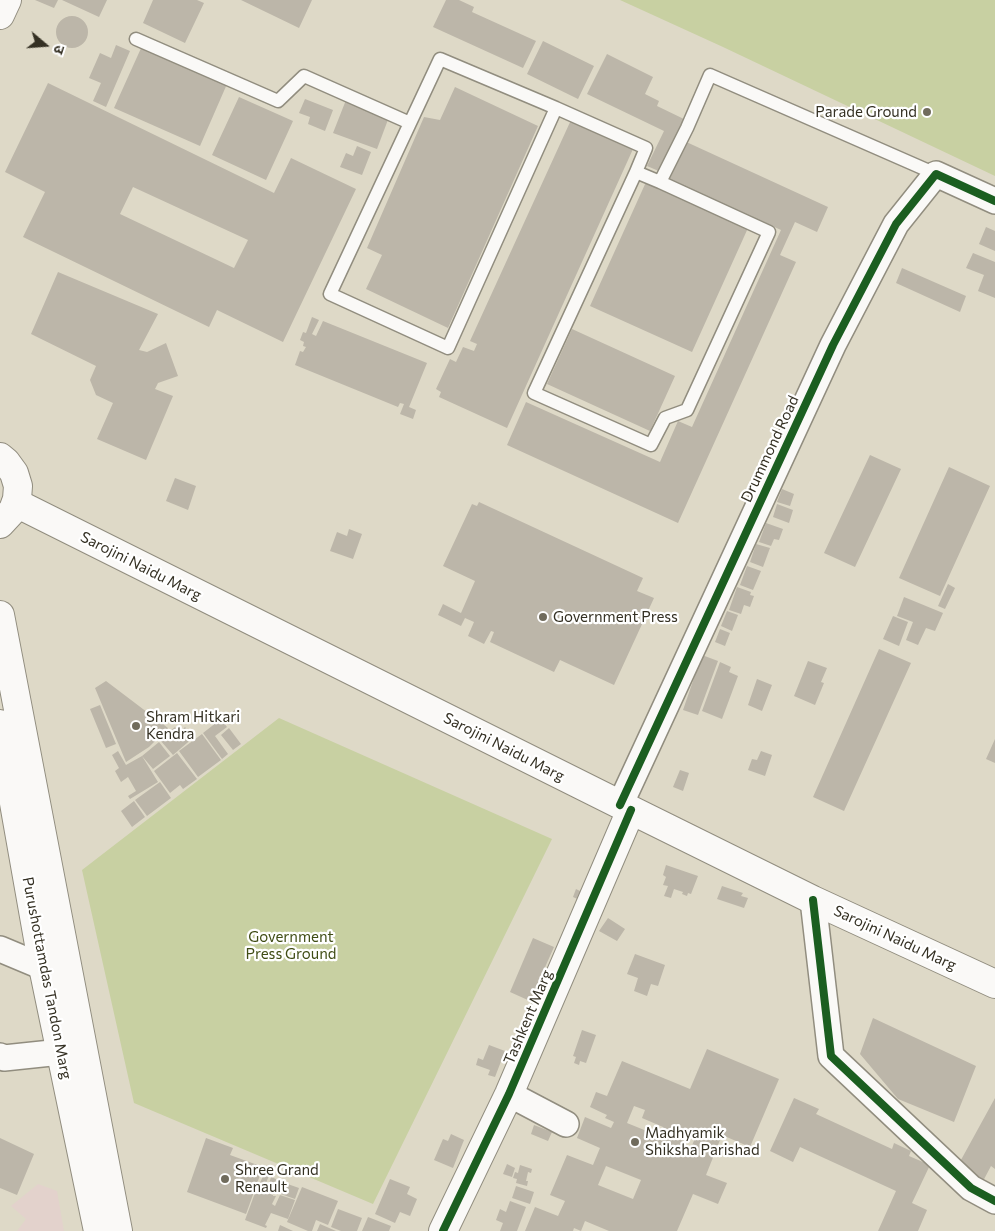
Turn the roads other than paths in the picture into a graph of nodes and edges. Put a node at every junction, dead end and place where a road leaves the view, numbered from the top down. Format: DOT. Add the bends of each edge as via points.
graph roads {
  1 [pos="7,0"];
  2 [pos="0,15"];
  3 [pos="136,39"];
  4 [pos="556,108"];
  5 [pos="410,123"];
  6 [pos="636,172"];
  7 [pos="936,174"];
  8 [pos="660,182"];
  9 [pos="995,201"];
  10 [pos="0,457"];
  11 [pos="8,514"];
  12 [pos="0,615"];
  13 [pos="0,724"];
  14 [pos="626,808"];
  15 [pos="813,900"];
  16 [pos="0,949"];
  17 [pos="43,967"];
  18 [pos="995,984"];
  19 [pos="61,1052"];
  20 [pos="0,1056"];
  21 [pos="509,1094"];
  22 [pos="566,1124"];
  23 [pos="995,1201"];
  24 [pos="98,1231"];
  25 [pos="118,1231"];
  26 [pos="443,1231"];
  1 -- 2 [label="main road"];
  3 -- 5 [label="lane" via="278,101 304,76"];
  4 -- 5 [label="lane" via="440,59"];
  4 -- 5 [label="lane" via="448,348 330,294"];
  4 -- 6 [label="lane" via="646,148"];
  6 -- 8 [label="lane"];
  6 -- 8 [label="lane" via="534,393 651,445 665,418 688,410 769,232"];
  7 -- 8 [label="lane" via="710,75"];
  7 -- 9 [label="street"];
  7 -- 14 [label="street, Drummond Road" via="896,224 833,345"];
  10 -- 11 [label="main road" via="14,473 18,486"];
  11 -- 14 [label="main road, Sarojini Naidu Marg"];
  12 -- 25 [label="main road"];
  13 -- 17 [label="main road, Purushottamdas Tandon Marg"];
  14 -- 15 [label="main road, Sarojini Naidu Marg"];
  14 -- 21 [label="main road, Tashkent Marg"];
  15 -- 18 [label="main road, Sarojini Naidu Marg"];
  15 -- 23 [label="street" via="831,1056 971,1188"];
  16 -- 17 [label="street"];
  17 -- 19 [label="main road, Purushottamdas Tandon Marg"];
  19 -- 20 [label="street"];
  19 -- 24 [label="main road, Purushottamdas Tandon Marg"];
  21 -- 22 [label="street"];
  21 -- 26 [label="main road, Tashkent Marg"];
}
